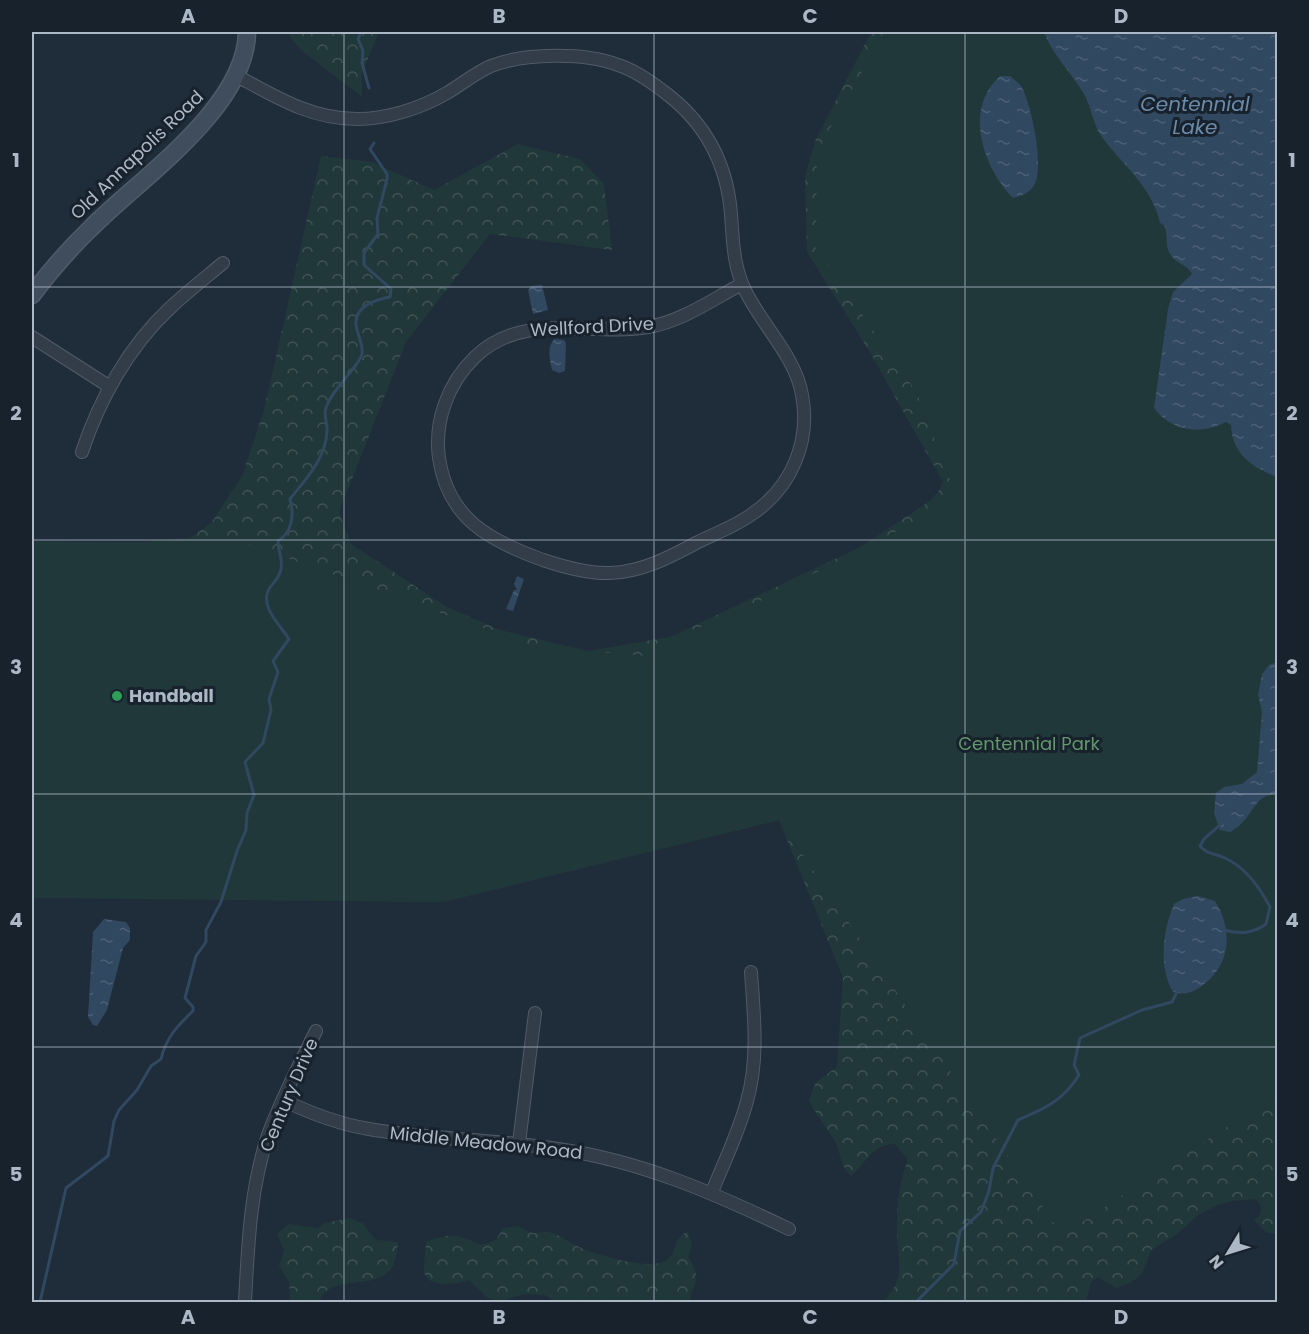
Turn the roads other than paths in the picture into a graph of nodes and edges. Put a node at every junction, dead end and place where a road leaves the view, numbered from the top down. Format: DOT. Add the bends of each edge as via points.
graph roads {
  1 [pos="248,32"];
  2 [pos="237,76"];
  3 [pos="223,263"];
  4 [pos="742,284"];
  5 [pos="32,295"];
  6 [pos="32,337"];
  7 [pos="110,387"];
  8 [pos="82,452"];
  9 [pos="752,972"];
  10 [pos="535,1013"];
  11 [pos="316,1031"];
  12 [pos="283,1100"];
  13 [pos="519,1143"];
  14 [pos="712,1192"];
  15 [pos="789,1229"];
  16 [pos="245,1302"];
  1 -- 2 [label="street, Old Annapolis Road"];
  2 -- 4 [label="street, Wellford Drive" via="297,109 358,119 423,105 493,66 514,60 570,57 601,59 622,66 663,91 693,116 714,147 729,191 732,244"];
  2 -- 5 [label="street, Old Annapolis Road" via="211,113 92,227"];
  3 -- 7 [label="street" via="149,330"];
  4 -- 4 [label="street, Wellford Drive" via="651,327 540,327 518,331 477,355 448,394 438,435 442,475 452,498 468,519 486,536 515,550 555,564 608,574 658,563 751,515 767,502 789,475 799,454 804,414 802,391 795,371"];
  6 -- 7 [label="street"];
  7 -- 8 [label="street" via="95,413"];
  9 -- 14 [label="street" via="755,1050 751,1083 739,1127"];
  10 -- 13 [label="street"];
  11 -- 12 [label="street, Century Drive"];
  12 -- 13 [label="street, Middle Meadow Road" via="313,1114 368,1129"];
  12 -- 16 [label="street, Century Drive" via="268,1135 257,1181 248,1241"];
  13 -- 14 [label="street, Middle Meadow Road" via="624,1162"];
  14 -- 15 [label="street, Middle Meadow Road"];
}
